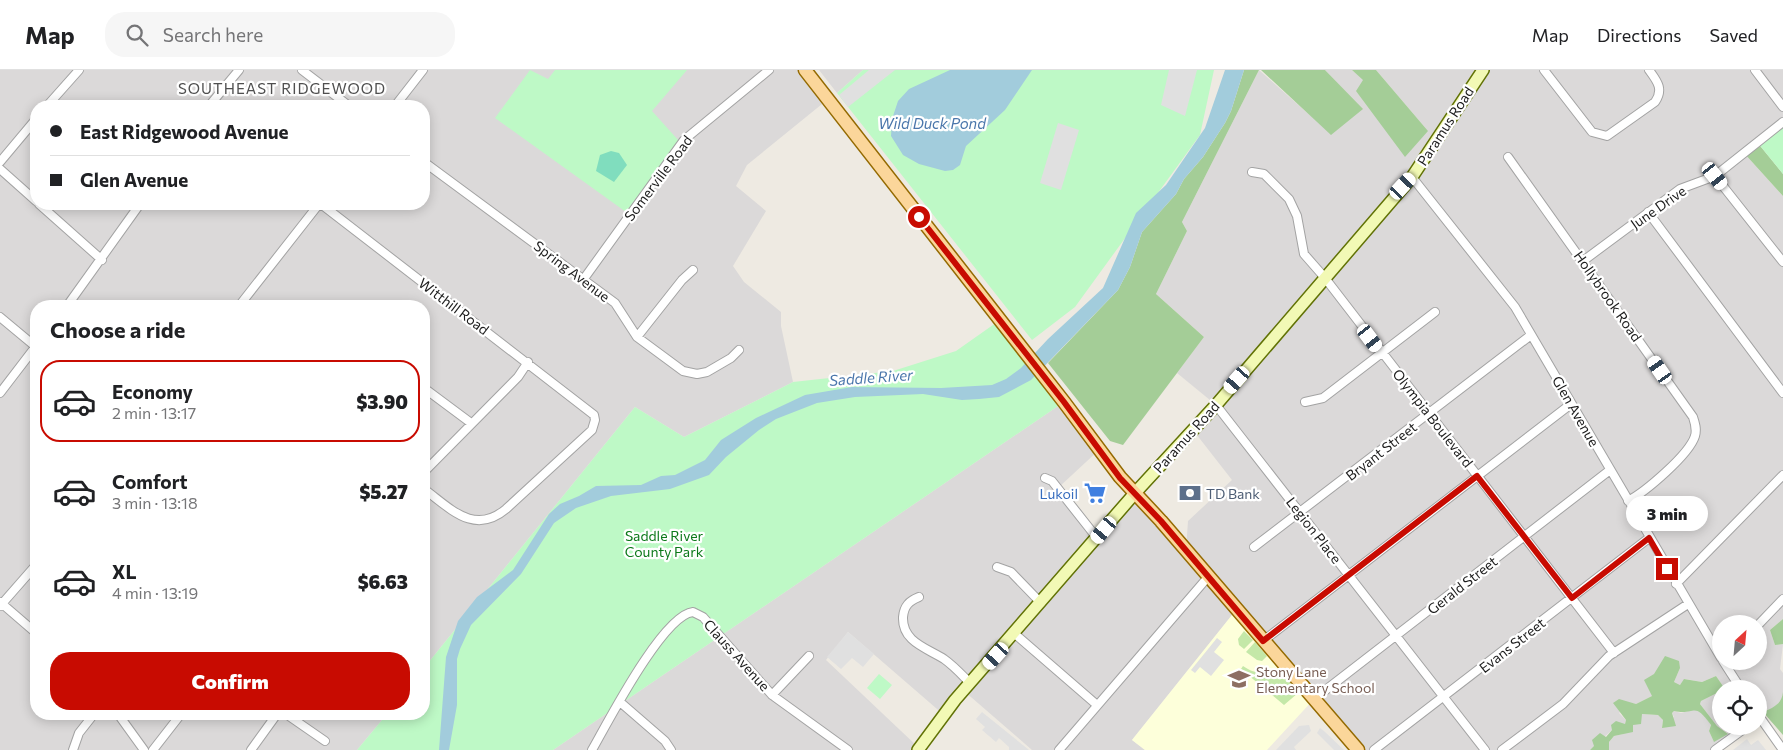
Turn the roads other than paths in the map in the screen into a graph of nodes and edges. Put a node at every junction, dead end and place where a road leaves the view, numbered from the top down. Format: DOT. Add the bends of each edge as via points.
graph roads {
  1 [pos="79,70"];
  2 [pos="239,70"];
  3 [pos="302,70"];
  4 [pos="423,70"];
  5 [pos="769,70"];
  6 [pos="805,70"];
  7 [pos="1483,70"];
  8 [pos="1544,70"];
  9 [pos="1649,70"];
  10 [pos="1755,70"];
  11 [pos="52,100"];
  12 [pos="214,100"];
  13 [pos="340,100"];
  14 [pos="400,100"];
  15 [pos="1783,107"];
  16 [pos="1783,122"];
  17 [pos="30,126"];
  18 [pos="1508,156"];
  19 [pos="0,162"];
  20 [pos="430,166"];
  21 [pos="0,169"];
  22 [pos="1252,172"];
  23 [pos="1715,176"];
  24 [pos="1412,177"];
  25 [pos="30,196"];
  26 [pos="46,210"];
  27 [pos="136,210"];
  28 [pos="315,210"];
  29 [pos="328,210"];
  30 [pos="1648,212"];
  31 [pos="102,260"];
  32 [pos="1582,261"];
  33 [pos="1783,262"];
  34 [pos="693,270"];
  35 [pos="1325,278"];
  36 [pos="583,280"];
  37 [pos="72,300"];
  38 [pos="244,300"];
  39 [pos="1435,312"];
  40 [pos="0,317"];
  41 [pos="1532,335"];
  42 [pos="637,337"];
  43 [pos="30,341"];
  44 [pos="740,350"];
  45 [pos="1382,352"];
  46 [pos="30,354"];
  47 [pos="528,362"];
  48 [pos="430,392"];
  49 [pos="0,393"];
  50 [pos="1783,393"];
  51 [pos="1305,402"];
  52 [pos="1571,404"];
  53 [pos="1216,405"];
  54 [pos="1429,414"];
  55 [pos="471,423"];
  56 [pos="430,466"];
  57 [pos="1610,470"];
  58 [pos="1783,475"];
  59 [pos="1477,476"];
  60 [pos="1045,478"];
  61 [pos="430,493"];
  62 [pos="1135,493"];
  63 [pos="1628,501"];
  64 [pos="1300,513"];
  65 [pos="1525,536"];
  66 [pos="1097,538"];
  67 [pos="1649,538"];
  68 [pos="1254,547"];
  69 [pos="997,567"];
  70 [pos="30,572"];
  71 [pos="1349,575"];
  72 [pos="1208,577"];
  73 [pos="1676,584"];
  74 [pos="919,597"];
  75 [pos="1572,598"];
  76 [pos="1783,599"];
  77 [pos="1041,603"];
  78 [pos="1,604"];
  79 [pos="1688,604"];
  80 [pos="1768,615"];
  81 [pos="30,628"];
  82 [pos="1016,634"];
  83 [pos="1396,636"];
  84 [pos="1263,641"];
  85 [pos="1712,643"];
  86 [pos="1614,653"];
  87 [pos="809,656"];
  88 [pos="970,683"];
  89 [pos="772,695"];
  90 [pos="1444,697"];
  91 [pos="1314,699"];
  92 [pos="620,702"];
  93 [pos="1097,705"];
  94 [pos="89,720"];
  95 [pos="122,720"];
  96 [pos="176,720"];
  97 [pos="273,720"];
  98 [pos="294,720"];
  99 [pos="1767,728"];
  100 [pos="1736,735"];
  101 [pos="324,741"];
  102 [pos="73,750"];
  103 [pos="144,750"];
  104 [pos="153,750"];
  105 [pos="251,750"];
  106 [pos="592,750"];
  107 [pos="671,750"];
  108 [pos="848,750"];
  109 [pos="918,750"];
  110 [pos="1058,750"];
  111 [pos="1358,750"];
  112 [pos="1374,750"];
  113 [pos="1485,750"];
  114 [pos="1502,750"];
  115 [pos="1715,750"];
  116 [pos="1783,750"];
  1 -- 11 [label="street"];
  2 -- 12 [label="street"];
  3 -- 13 [label="street"];
  4 -- 14 [label="street"];
  5 -- 36 [label="street, Somerville Road" via="684,140"];
  6 -- 62 [label="main road" via="1120,478"];
  7 -- 24 [label="main road, Paramus Road"];
  8 -- 9 [label="street" via="1592,132 1601,136 1612,134 1656,102 1660,87"];
  10 -- 15 [label="street"];
  16 -- 23 [label="street, June Drive"];
  17 -- 19 [label="street"];
  18 -- 32 [label="street, Hollybrook Road"];
  20 -- 36 [label="street, Spring Avenue"];
  21 -- 25 [label="street"];
  22 -- 35 [label="street, Olympia Boulevard" via="1264,174 1289,199 1304,254"];
  23 -- 30 [label="street, June Drive" via="1680,189"];
  23 -- 33 [label="street"];
  24 -- 35 [label="main road, Paramus Road"];
  24 -- 41 [label="street, Glen Avenue" via="1515,307"];
  26 -- 31 [label="street"];
  27 -- 31 [label="street"];
  28 -- 38 [label="street"];
  29 -- 47 [label="street, Witthill Road"];
  30 -- 32 [label="street, June Drive"];
  30 -- 50 [label="street"];
  31 -- 37 [label="street"];
  32 -- 63 [label="street, Hollybrook Road" via="1695,424 1695,435 1689,446 1657,481"];
  34 -- 42 [label="street"];
  35 -- 45 [label="street, Olympia Boulevard"];
  35 -- 53 [label="main road, Paramus Road"];
  36 -- 42 [label="street, Spring Avenue" via="615,303"];
  39 -- 45 [label="street"];
  40 -- 43 [label="street"];
  41 -- 52 [label="street, Glen Avenue"];
  41 -- 54 [label="street, Bryant Street"];
  42 -- 44 [label="street, Spring Avenue" via="690,373 707,372"];
  45 -- 51 [label="street" via="1323,398"];
  45 -- 54 [label="street, Olympia Boulevard"];
  46 -- 49 [label="street"];
  47 -- 55 [label="street" via="518,377"];
  47 -- 61 [label="street, Witthill Road" via="588,408 595,420 592,430 493,518 467,519"];
  48 -- 55 [label="street"];
  52 -- 57 [label="street, Glen Avenue"];
  52 -- 59 [label="street"];
  53 -- 62 [label="main road, Paramus Road"];
  53 -- 64 [label="street, Legion Place"];
  54 -- 59 [label="street, Olympia Boulevard"];
  54 -- 64 [label="street, Bryant Street"];
  55 -- 56 [label="street"];
  57 -- 63 [label="street, Glen Avenue"];
  57 -- 65 [label="street, Gerald Street"];
  58 -- 73 [label="street"];
  59 -- 65 [label="street, Olympia Boulevard"];
  59 -- 71 [label="street"];
  60 -- 66 [label="street" via="1052,481"];
  62 -- 66 [label="main road, Paramus Road"];
  62 -- 72 [label="main road"];
  63 -- 67 [label="street, Glen Avenue"];
  64 -- 68 [label="street, Bryant Street"];
  64 -- 71 [label="street, Legion Place"];
  65 -- 75 [label="street, Olympia Boulevard"];
  65 -- 83 [label="street, Gerald Street"];
  66 -- 77 [label="main road, Paramus Road"];
  67 -- 73 [label="street, Glen Avenue"];
  67 -- 75 [label="street, Evans Street"];
  69 -- 77 [label="street" via="1012,572"];
  70 -- 78 [label="street"];
  71 -- 83 [label="street, Legion Place"];
  71 -- 84 [label="street"];
  72 -- 84 [label="main road"];
  72 -- 93 [label="street"];
  73 -- 79 [label="street, Glen Avenue"];
  74 -- 88 [label="street" via="906,605 904,626 907,632 921,647 946,660"];
  75 -- 86 [label="street, Olympia Boulevard"];
  75 -- 90 [label="street, Evans Street"];
  76 -- 80 [label="street"];
  77 -- 82 [label="main road, Paramus Road"];
  78 -- 81 [label="street"];
  79 -- 85 [label="street, Glen Avenue"];
  79 -- 86 [label="street"];
  82 -- 88 [label="main road, Paramus Road"];
  82 -- 93 [label="street"];
  83 -- 90 [label="street, Legion Place"];
  83 -- 91 [label="street, Gerald Street"];
  84 -- 91 [label="main road"];
  86 -- 114 [label="street" via="1563,704"];
  87 -- 89 [label="street"];
  88 -- 109 [label="main road, Paramus Road"];
  89 -- 92 [label="street, Clauss Avenue" via="703,617 693,612 678,618 643,662"];
  89 -- 108 [label="street, Clauss Avenue"];
  90 -- 112 [label="street, Evans Street"];
  90 -- 113 [label="street, Legion Place"];
  91 -- 111 [label="main road"];
  92 -- 106 [label="street, Clauss Avenue"];
  92 -- 107 [label="street"];
  93 -- 110 [label="street"];
  94 -- 102 [label="street" via="79,733"];
  95 -- 103 [label="street"];
  96 -- 104 [label="street"];
  97 -- 105 [label="street"];
  98 -- 101 [label="street"];
  99 -- 116 [label="street"];
  100 -- 115 [label="street"];
}
